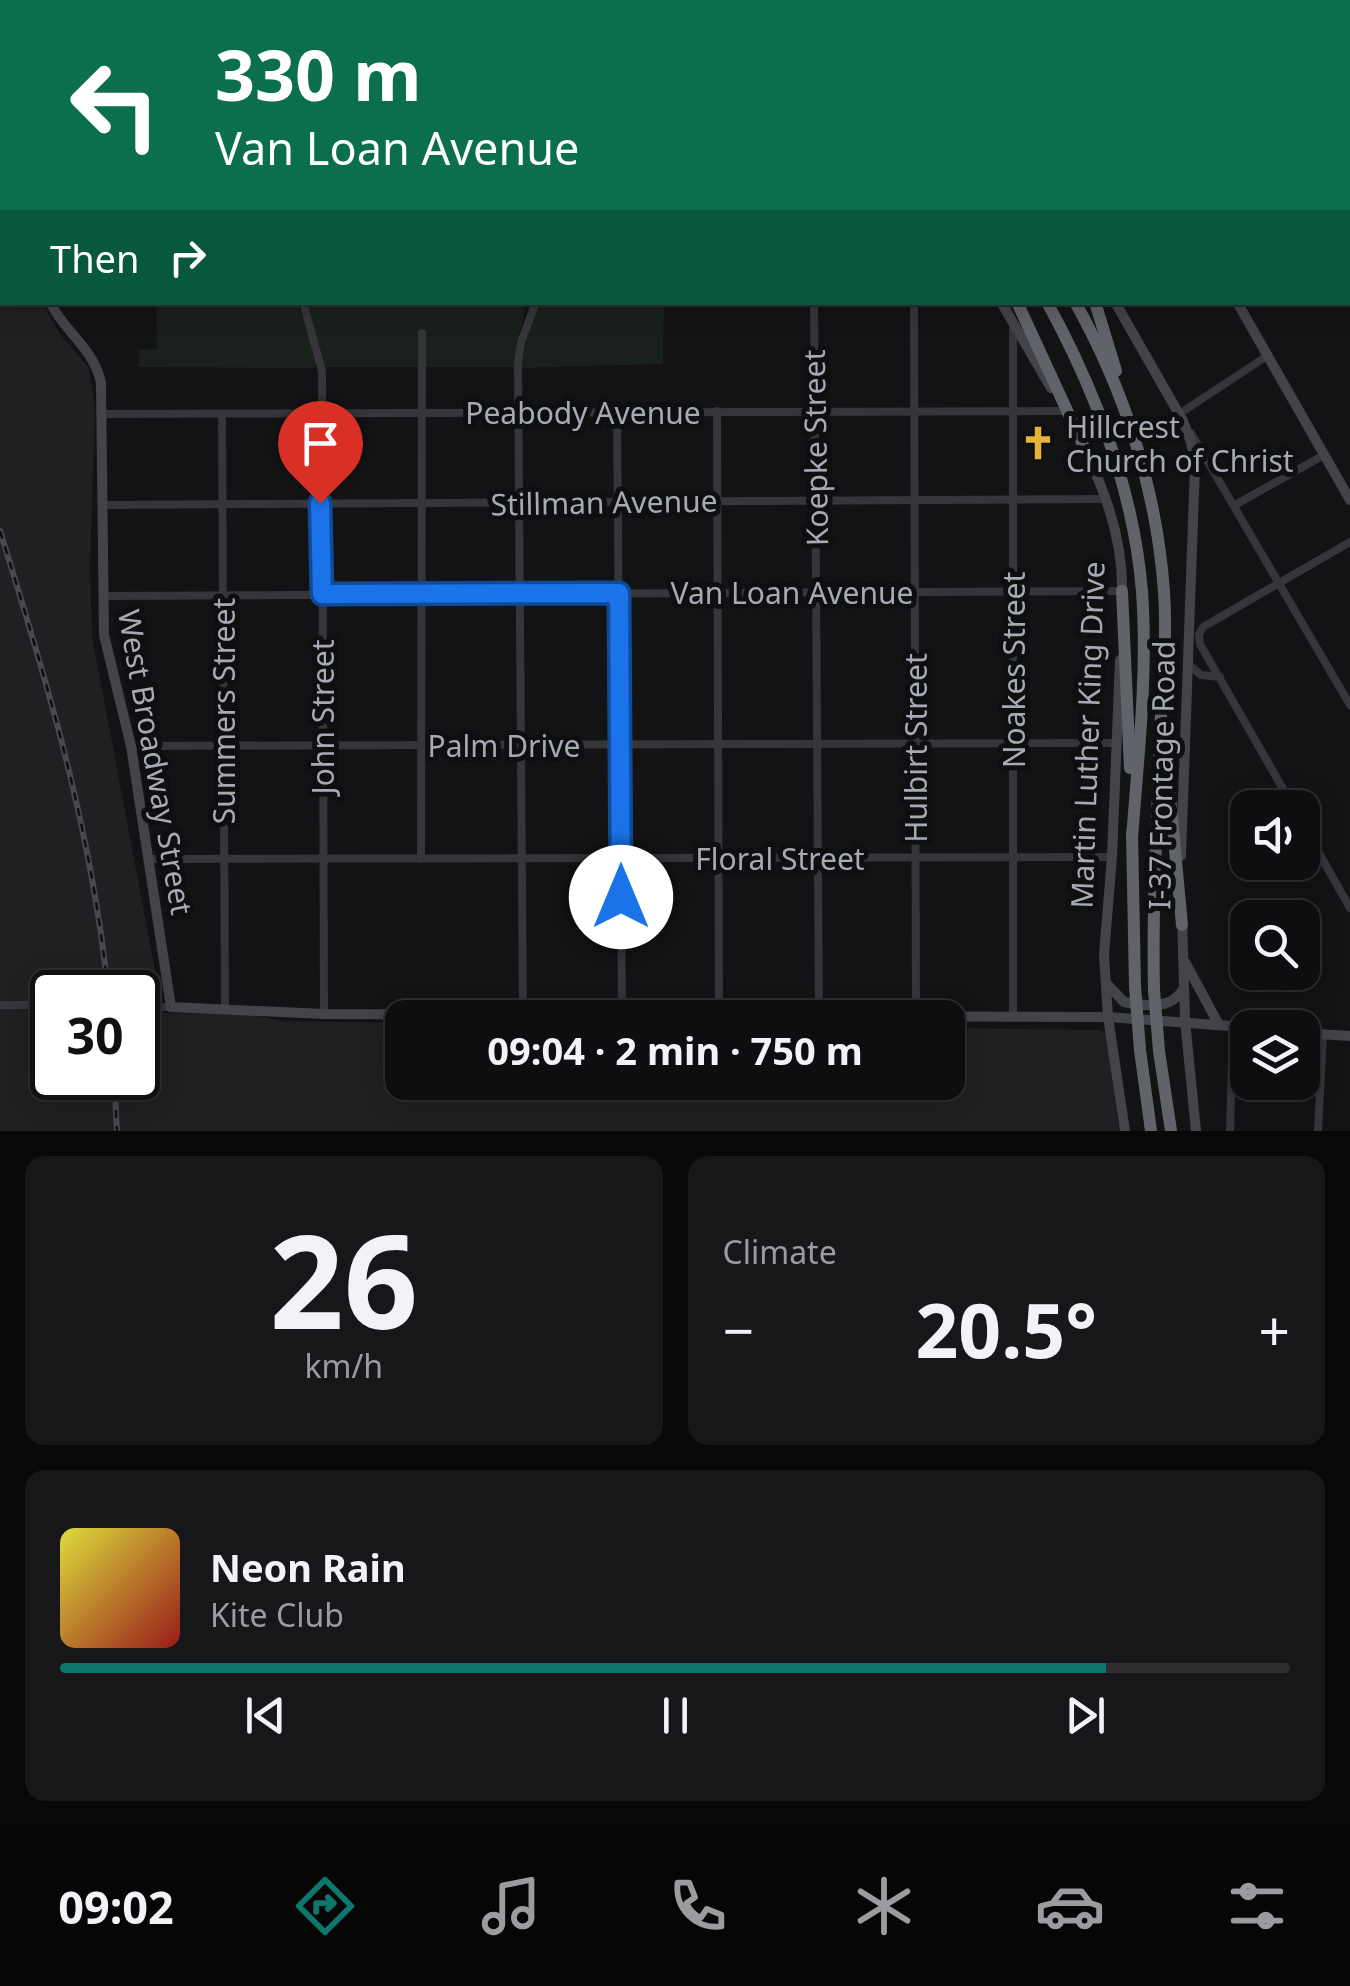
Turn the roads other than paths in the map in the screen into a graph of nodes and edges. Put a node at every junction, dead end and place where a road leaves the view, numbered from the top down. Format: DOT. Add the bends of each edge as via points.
graph roads {
  1 [pos="51,305"];
  2 [pos="304,305"];
  3 [pos="535,305"];
  4 [pos="814,305"];
  5 [pos="914,305"];
  6 [pos="1003,305"];
  7 [pos="1018,305"];
  8 [pos="1048,305"];
  9 [pos="1076,305"];
  10 [pos="1096,305"];
  11 [pos="1117,305"];
  12 [pos="1239,305"];
  13 [pos="1013,324"];
  14 [pos="422,333"];
  15 [pos="1268,356"];
  16 [pos="520,411"];
  17 [pos="618,411"];
  18 [pos="717,411"];
  19 [pos="814,411"];
  20 [pos="914,411"];
  21 [pos="1013,411"];
  22 [pos="1064,411"];
  23 [pos="102,414"];
  24 [pos="322,414"];
  25 [pos="420,414"];
  26 [pos="222,415"];
  27 [pos="1181,417"];
  28 [pos="1135,436"];
  29 [pos="1324,455"];
  30 [pos="1088,456"];
  31 [pos="1106,499"];
  32 [pos="914,500"];
  33 [pos="1013,500"];
  34 [pos="1350,500"];
  35 [pos="717,501"];
  36 [pos="816,501"];
  37 [pos="618,502"];
  38 [pos="320,503"];
  39 [pos="422,503"];
  40 [pos="521,504"];
  41 [pos="222,505"];
  42 [pos="102,506"];
  43 [pos="1235,506"];
  44 [pos="1350,542"];
  45 [pos="1279,582"];
  46 [pos="1013,591"];
  47 [pos="1122,591"];
  48 [pos="718,592"];
  49 [pos="816,592"];
  50 [pos="915,592"];
  51 [pos="520,593"];
  52 [pos="619,593"];
  53 [pos="322,594"];
  54 [pos="421,594"];
  55 [pos="102,596"];
  56 [pos="222,596"];
  57 [pos="1188,662"];
  58 [pos="1164,664"];
  59 [pos="1201,675"];
  60 [pos="1220,677"];
  61 [pos="1186,690"];
  62 [pos="1350,706"];
  63 [pos="1013,743"];
  64 [pos="1117,743"];
  65 [pos="620,744"];
  66 [pos="718,744"];
  67 [pos="818,744"];
  68 [pos="915,744"];
  69 [pos="421,745"];
  70 [pos="520,745"];
  71 [pos="131,746"];
  72 [pos="224,746"];
  73 [pos="322,746"];
  74 [pos="1284,790"];
  75 [pos="1132,838"];
  76 [pos="1320,856"];
  77 [pos="1112,857"];
  78 [pos="521,858"];
  79 [pos="621,858"];
  80 [pos="718,858"];
  81 [pos="816,858"];
  82 [pos="916,858"];
  83 [pos="1013,858"];
  84 [pos="148,859"];
  85 [pos="224,859"];
  86 [pos="323,859"];
  87 [pos="421,859"];
  88 [pos="1350,908"];
  89 [pos="1182,926"];
  90 [pos="1184,959"];
  91 [pos="1106,983"];
  92 [pos="1184,986"];
  93 [pos="523,1000"];
  94 [pos="622,1000"];
  95 [pos="719,1000"];
  96 [pos="818,1000"];
  97 [pos="916,1000"];
  98 [pos="0,1005"];
  99 [pos="30,1006"];
  100 [pos="160,1007"];
  101 [pos="171,1007"];
  102 [pos="225,1007"];
  103 [pos="324,1014"];
  104 [pos="385,1014"];
  105 [pos="965,1015"];
  106 [pos="1012,1016"];
  107 [pos="1108,1017"];
  108 [pos="1185,1020"];
  109 [pos="1218,1024"];
  110 [pos="1230,1025"];
  111 [pos="1320,1035"];
  112 [pos="1323,1035"];
  113 [pos="1350,1036"];
  114 [pos="1231,1100"];
  115 [pos="1125,1131"];
  116 [pos="1152,1131"];
  117 [pos="1170,1131"];
  118 [pos="1196,1131"];
  119 [pos="1230,1131"];
  120 [pos="1318,1131"];
  1 -- 23 [label="main road, West Broadway Street" via="92,357"];
  2 -- 24 [label="street, John Street" via="322,371"];
  3 -- 16 [label="street" via="521,342"];
  4 -- 19 [label="street, Koepke Street"];
  5 -- 20 [label="street, Hulbirt Street"];
  6 -- 13 [label="main road, Martin Luther King Drive"];
  7 -- 30 [label="highway"];
  8 -- 75 [label="highway" via="1105,428 1132,523 1144,640"];
  9 -- 28 [label="highway"];
  10 -- 28 [label="highway"];
  11 -- 27 [label="main road, I-37 Frontage Road"];
  12 -- 15 [label="main road"];
  13 -- 21 [label="street, Noakes Street"];
  13 -- 22 [label="main road, Martin Luther King Drive"];
  14 -- 25 [label="street"];
  15 -- 27 [label="street"];
  15 -- 29 [label="main road"];
  16 -- 17 [label="street, Peabody Avenue"];
  16 -- 25 [label="street, Peabody Avenue"];
  16 -- 40 [label="street"];
  17 -- 18 [label="street, Peabody Avenue"];
  17 -- 37 [label="street"];
  18 -- 19 [label="street, Peabody Avenue"];
  18 -- 35 [label="street"];
  19 -- 20 [label="street, Peabody Avenue"];
  19 -- 36 [label="street, Koepke Street"];
  20 -- 21 [label="street, Peabody Avenue"];
  20 -- 32 [label="street, Hulbirt Street"];
  21 -- 22 [label="street, Peabody Avenue"];
  21 -- 33 [label="street, Noakes Street"];
  22 -- 30 [label="main road, Martin Luther King Drive"];
  23 -- 26 [label="street, Peabody Avenue"];
  23 -- 42 [label="main road, West Broadway Street"];
  24 -- 25 [label="street, Peabody Avenue"];
  24 -- 26 [label="street, Peabody Avenue"];
  24 -- 38 [label="street, John Street"];
  25 -- 39 [label="street"];
  26 -- 41 [label="street, Summers Street"];
  27 -- 43 [label="street"];
  27 -- 57 [label="main road, I-37 Frontage Road" via="1196,482"];
  28 -- 58 [label="highway" via="1160,554"];
  29 -- 34 [label="main road"];
  29 -- 43 [label="street"];
  30 -- 31 [label="main road, Martin Luther King Drive"];
  31 -- 33 [label="street, Stillman Avenue"];
  31 -- 47 [label="main road, Martin Luther King Drive"];
  32 -- 33 [label="street, Stillman Avenue"];
  32 -- 36 [label="street, Stillman Avenue"];
  32 -- 50 [label="street, Hulbirt Street"];
  33 -- 46 [label="street, Noakes Street"];
  35 -- 36 [label="street, Stillman Avenue"];
  35 -- 37 [label="street, Stillman Avenue"];
  35 -- 48 [label="street"];
  36 -- 49 [label="street, Koepke Street"];
  37 -- 40 [label="street, Stillman Avenue"];
  37 -- 52 [label="street"];
  38 -- 39 [label="street, Stillman Avenue"];
  38 -- 41 [label="street, Stillman Avenue"];
  38 -- 53 [label="street, John Street"];
  39 -- 40 [label="street, Stillman Avenue"];
  39 -- 54 [label="street"];
  40 -- 51 [label="street"];
  41 -- 42 [label="street, Stillman Avenue"];
  41 -- 56 [label="street, Summers Street"];
  42 -- 55 [label="main road, West Broadway Street"];
  43 -- 45 [label="street"];
  44 -- 45 [label="street"];
  45 -- 60 [label="street" via="1203,627 1200,644"];
  45 -- 62 [label="street"];
  46 -- 47 [label="street, Van Loan Avenue"];
  46 -- 50 [label="street, Van Loan Avenue"];
  46 -- 63 [label="street, Noakes Street"];
  47 -- 64 [label="main road, Martin Luther King Drive"];
  47 -- 75 [label="highway"];
  48 -- 49 [label="street, Van Loan Avenue"];
  48 -- 52 [label="street, Van Loan Avenue"];
  48 -- 66 [label="street"];
  49 -- 50 [label="street, Van Loan Avenue"];
  49 -- 67 [label="street, Koepke Street"];
  50 -- 68 [label="street, Hulbirt Street"];
  51 -- 52 [label="street, Van Loan Avenue"];
  51 -- 54 [label="street, Van Loan Avenue"];
  51 -- 70 [label="street"];
  52 -- 65 [label="street"];
  53 -- 54 [label="street, Van Loan Avenue"];
  53 -- 56 [label="street, Van Loan Avenue"];
  53 -- 73 [label="street, John Street"];
  54 -- 69 [label="street"];
  55 -- 56 [label="street, Van Loan Avenue"];
  55 -- 71 [label="main road, West Broadway Street" via="108,663"];
  56 -- 72 [label="street, Summers Street"];
  57 -- 59 [label="street"];
  57 -- 61 [label="main road, I-37 Frontage Road"];
  58 -- 89 [label="highway"];
  58 -- 117 [label="highway, bridge" via="1153,917"];
  59 -- 60 [label="street"];
  59 -- 61 [label="street"];
  60 -- 74 [label="street"];
  61 -- 89 [label="main road, I-37 Frontage Road"];
  63 -- 64 [label="street, Palm Drive"];
  63 -- 68 [label="street, Palm Drive"];
  63 -- 83 [label="street, Noakes Street"];
  64 -- 77 [label="main road, Martin Luther King Drive"];
  65 -- 66 [label="street, Palm Drive"];
  65 -- 70 [label="street, Palm Drive"];
  65 -- 79 [label="street"];
  66 -- 67 [label="street, Palm Drive"];
  66 -- 80 [label="street"];
  67 -- 68 [label="street, Palm Drive"];
  67 -- 81 [label="street, Koepke Street"];
  68 -- 82 [label="street, Hulbirt Street"];
  69 -- 70 [label="street, Palm Drive"];
  69 -- 73 [label="street, Palm Drive"];
  69 -- 87 [label="street"];
  70 -- 78 [label="street"];
  71 -- 72 [label="street, Palm Drive"];
  71 -- 84 [label="main road, West Broadway Street"];
  72 -- 73 [label="street, Palm Drive"];
  72 -- 85 [label="street, Summers Street"];
  73 -- 86 [label="street, John Street"];
  75 -- 116 [label="highway, bridge" via="1135,986"];
  76 -- 88 [label="street"];
  77 -- 83 [label="street, Floral Street"];
  77 -- 91 [label="main road, Martin Luther King Drive"];
  78 -- 79 [label="street, Floral Street"];
  78 -- 87 [label="street, Floral Street"];
  78 -- 93 [label="street"];
  79 -- 80 [label="street, Floral Street"];
  79 -- 94 [label="street"];
  80 -- 81 [label="street, Floral Street"];
  80 -- 95 [label="street"];
  81 -- 82 [label="street, Floral Street"];
  81 -- 96 [label="street, Koepke Street"];
  82 -- 83 [label="street, Floral Street"];
  82 -- 97 [label="street, Hulbirt Street"];
  83 -- 106 [label="street, Noakes Street"];
  84 -- 85 [label="street, Floral Street"];
  84 -- 101 [label="main road, West Broadway Street"];
  85 -- 86 [label="street, Floral Street"];
  85 -- 102 [label="street, Summers Street"];
  86 -- 87 [label="street, Floral Street"];
  86 -- 103 [label="street, John Street"];
  89 -- 90 [label="main road, I-37 Frontage Road"];
  90 -- 92 [label="main road, I-37 Frontage Road"];
  90 -- 109 [label="main road"];
  91 -- 92 [label="main road" via="1124,1002 1162,1005"];
  91 -- 107 [label="main road, Martin Luther King Drive"];
  92 -- 108 [label="main road, I-37 Frontage Road"];
  98 -- 99 [label="street"];
  100 -- 101 [label="street"];
  101 -- 102 [label="main road"];
  102 -- 103 [label="main road"];
  103 -- 104 [label="main road"];
  105 -- 106 [label="main road"];
  106 -- 107 [label="main road"];
  107 -- 108 [label="main road"];
  107 -- 115 [label="main road"];
  108 -- 109 [label="main road"];
  108 -- 118 [label="main road, I-37 Frontage Road"];
  109 -- 110 [label="main road"];
  111 -- 112 [label="main road"];
  112 -- 113 [label="main road"];
  112 -- 120 [label="street"];
  114 -- 119 [label="street"];
}
